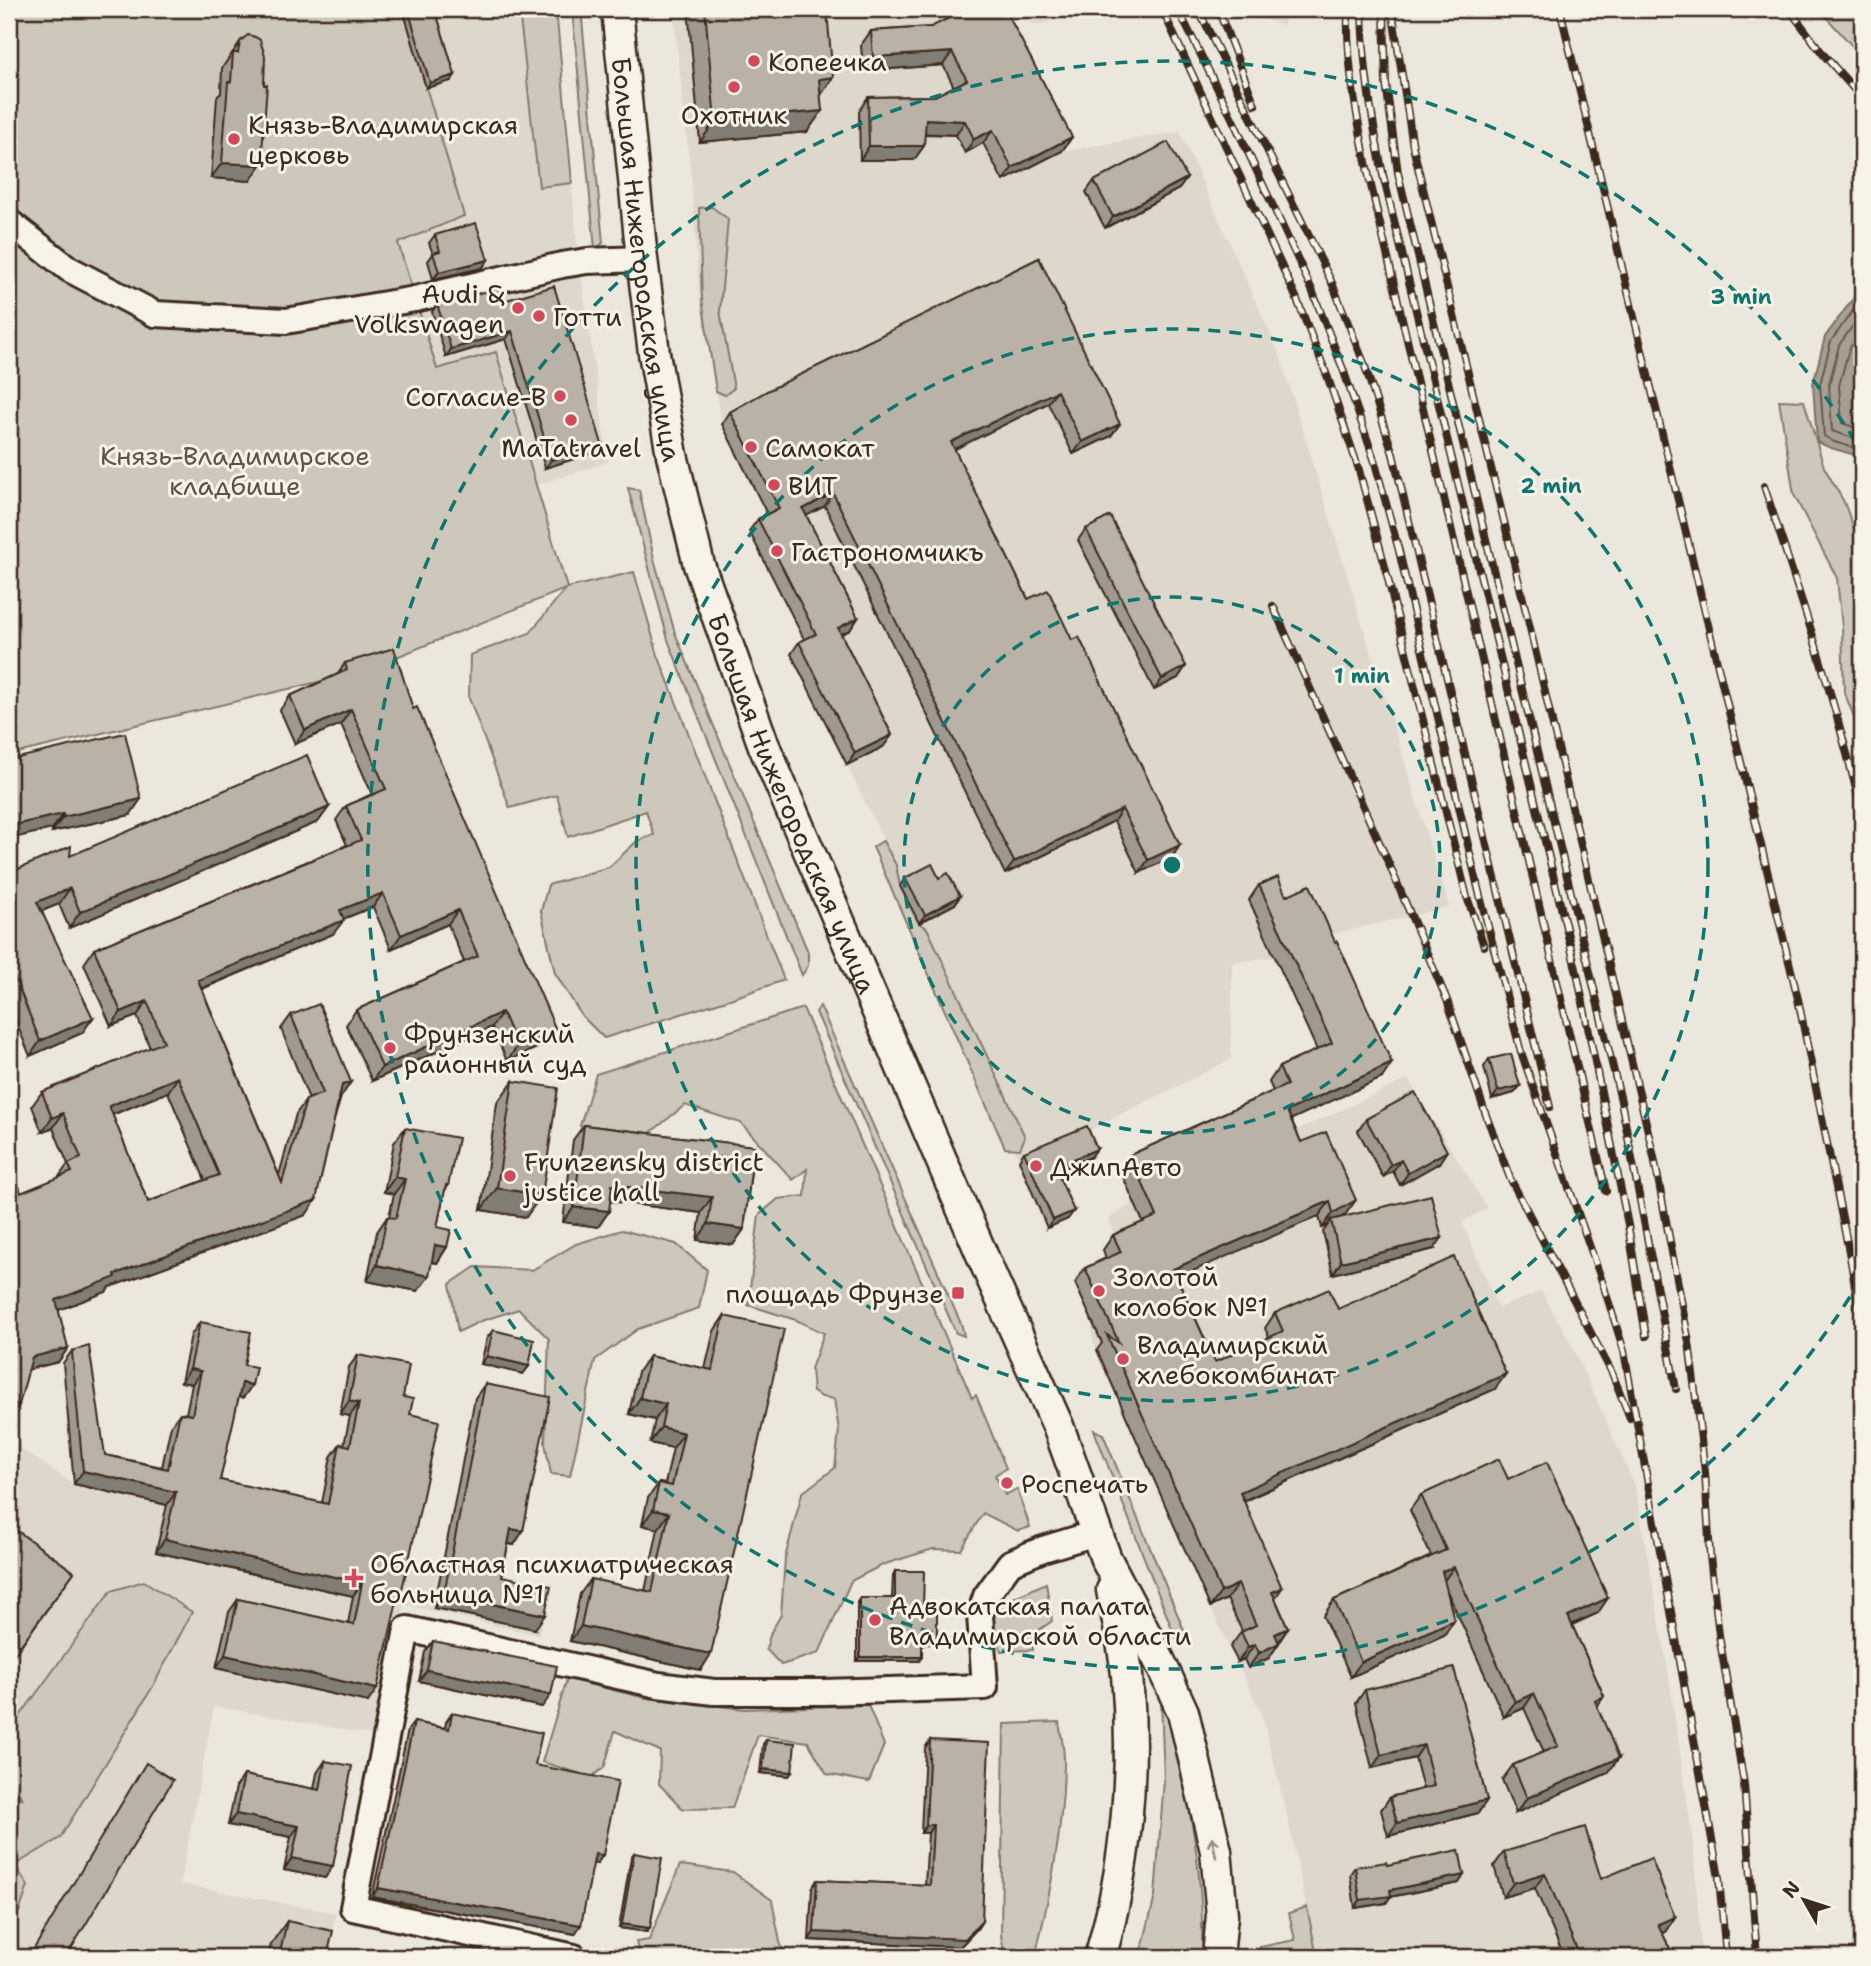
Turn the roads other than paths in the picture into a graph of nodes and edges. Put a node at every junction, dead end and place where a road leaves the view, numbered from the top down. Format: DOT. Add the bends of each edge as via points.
graph roads {
  1 [pos="617,9"];
  2 [pos="9,222"];
  3 [pos="642,259"];
  4 [pos="1101,1546"];
  5 [pos="1222,1914"];
  6 [pos="574,1957"];
  7 [pos="1100,1957"];
  8 [pos="1218,1957"];
  9 [pos="1227,1957"];
  1 -- 3 [label="main road, Большая Нижегородская улица"];
  2 -- 3 [label="lane" via="69,269 155,314 286,321 415,299 562,265"];
  3 -- 4 [label="main road, Большая Нижегородская улица" via="672,455 708,591 764,747 1058,1426"];
  5 -- 4 [label="main road, Большая Нижегородская улица, one-way" via="1216,1852 1183,1713"];
  4 -- 6 [label="lane" via="1044,1549 1010,1563 986,1595 980,1615 985,1687 714,1692 658,1685 408,1629 353,1908"];
  4 -- 7 [label="main road, Большая Нижегородская улица" via="1127,1672 1131,1752 1123,1850"];
  5 -- 8 [label="main road, Большая Нижегородская улица"];
  5 -- 9 [label="main road"];
}
